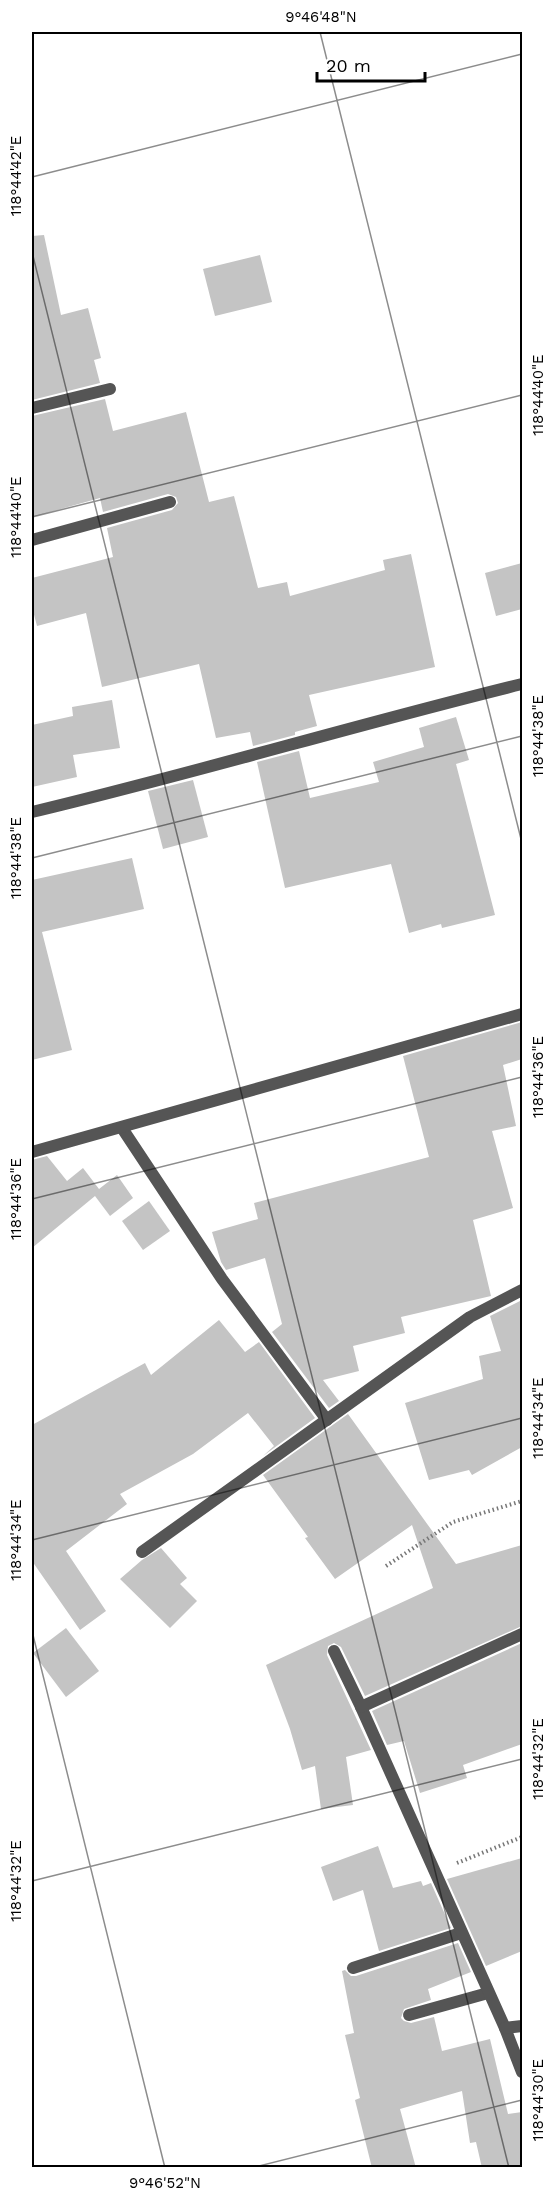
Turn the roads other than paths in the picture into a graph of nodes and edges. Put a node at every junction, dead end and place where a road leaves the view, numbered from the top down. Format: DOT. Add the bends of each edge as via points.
graph roads {
  1 [pos="111,389"];
  2 [pos="32,408"];
  3 [pos="170,502"];
  4 [pos="32,540"];
  5 [pos="522,684"];
  6 [pos="32,812"];
  7 [pos="522,1014"];
  8 [pos="122,1128"];
  9 [pos="32,1152"];
  10 [pos="522,1290"];
  11 [pos="327,1420"];
  12 [pos="142,1552"];
  13 [pos="522,1634"];
  14 [pos="334,1651"];
  15 [pos="361,1707"];
  16 [pos="461,1933"];
  17 [pos="353,1968"];
  18 [pos="488,1993"];
  19 [pos="409,2015"];
  20 [pos="522,2026"];
  21 [pos="505,2028"];
  22 [pos="522,2072"];
  1 -- 2 [label="street"];
  3 -- 4 [label="street"];
  5 -- 6 [label="street"];
  7 -- 8 [label="street"];
  8 -- 9 [label="street"];
  8 -- 11 [label="street" via="222,1279"];
  10 -- 11 [label="street" via="470,1317"];
  11 -- 12 [label="street"];
  13 -- 15 [label="street"];
  14 -- 15 [label="street"];
  15 -- 16 [label="street"];
  16 -- 17 [label="street"];
  16 -- 18 [label="street"];
  18 -- 19 [label="street"];
  18 -- 21 [label="street"];
  20 -- 21 [label="street"];
  21 -- 22 [label="street"];
}
